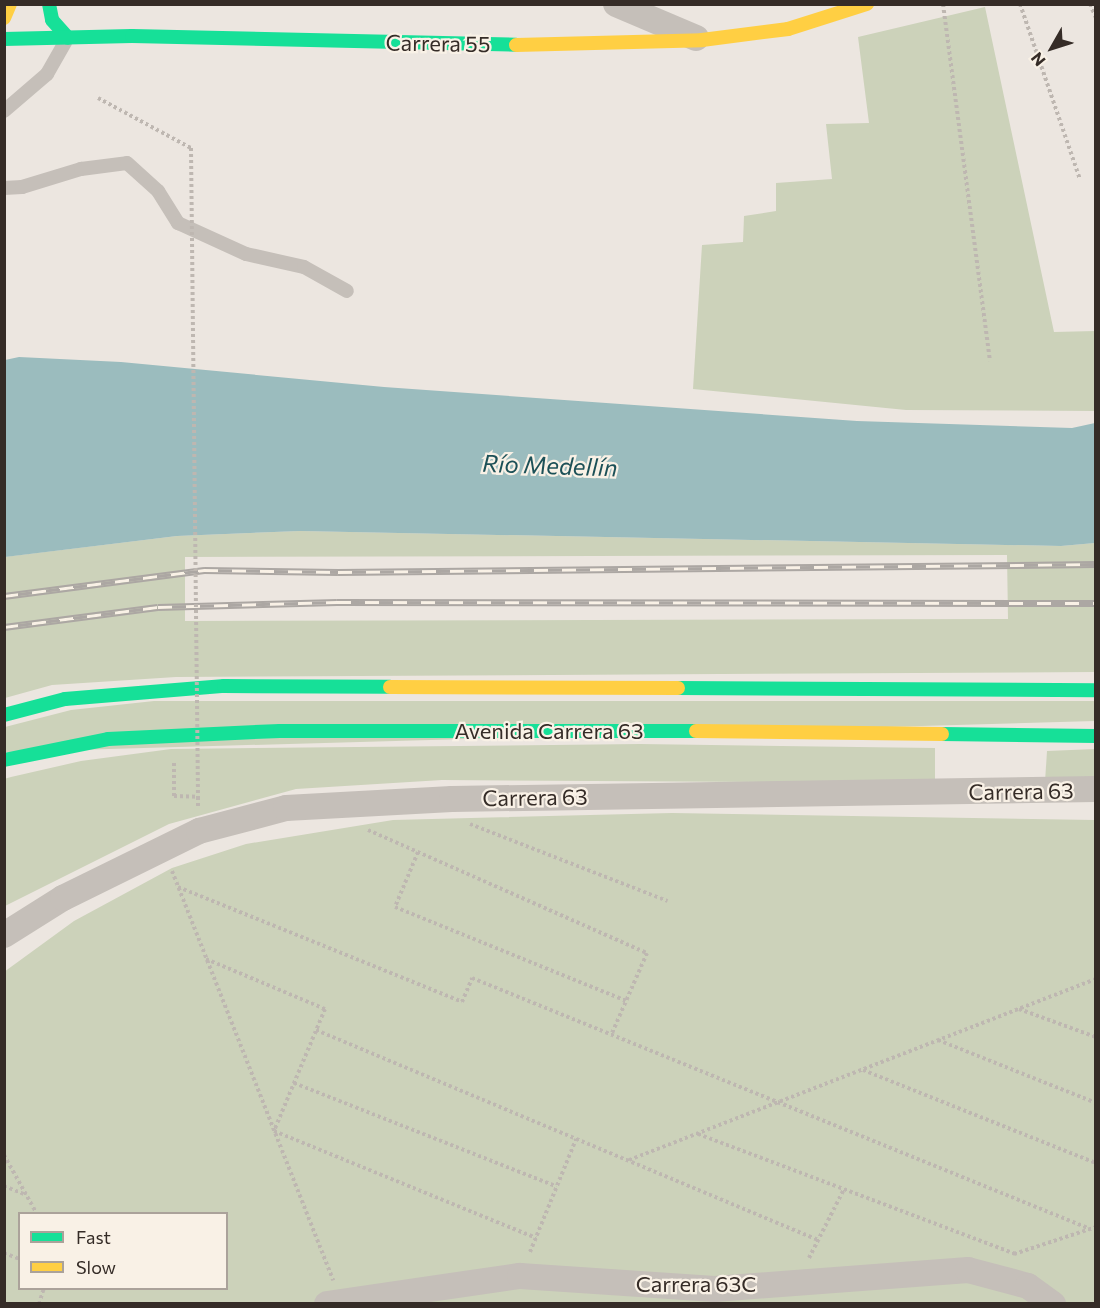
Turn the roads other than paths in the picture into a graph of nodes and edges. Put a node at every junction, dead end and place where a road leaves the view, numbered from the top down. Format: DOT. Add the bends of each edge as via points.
graph roads {
  1 [pos="10,4"];
  2 [pos="49,4"];
  3 [pos="616,4"];
  4 [pos="796,4"];
  5 [pos="867,4"];
  6 [pos="4,18"];
  7 [pos="788,29"];
  8 [pos="68,38"];
  9 [pos="4,39"];
  10 [pos="702,40"];
  11 [pos="4,111"];
  12 [pos="4,188"];
  13 [pos="347,291"];
  14 [pos="1095,690"];
  15 [pos="4,715"];
  16 [pos="1095,736"];
  17 [pos="4,760"];
  18 [pos="1095,789"];
  19 [pos="4,934"];
  20 [pos="334,1303"];
  21 [pos="1053,1304"];
  1 -- 6 [label="main road"];
  2 -- 8 [label="main road" via="52,20"];
  3 -- 10 [label="street"];
  4 -- 7 [label="street"];
  5 -- 7 [label="main road, Carrera 55"];
  7 -- 10 [label="main road, Carrera 55"];
  8 -- 9 [label="main road, Carrera 55"];
  8 -- 10 [label="main road, Carrera 55" via="132,36 573,46"];
  8 -- 11 [label="lane" via="47,74"];
  12 -- 13 [label="lane" via="22,187 81,169 127,163 158,191 178,223 246,254 304,267"];
  14 -- 15 [label="main road, Avenida Carrera 63" via="224,686 65,699"];
  16 -- 17 [label="main road, Avenida Carrera 63" via="605,730 174,734 85,742"];
  18 -- 19 [label="street, Carrera 63" via="343,802 255,813 199,831 163,848 63,898"];
  20 -- 21 [label="street, Carrera 63C" via="520,1276 715,1288 968,1270 1028,1286"];
}
